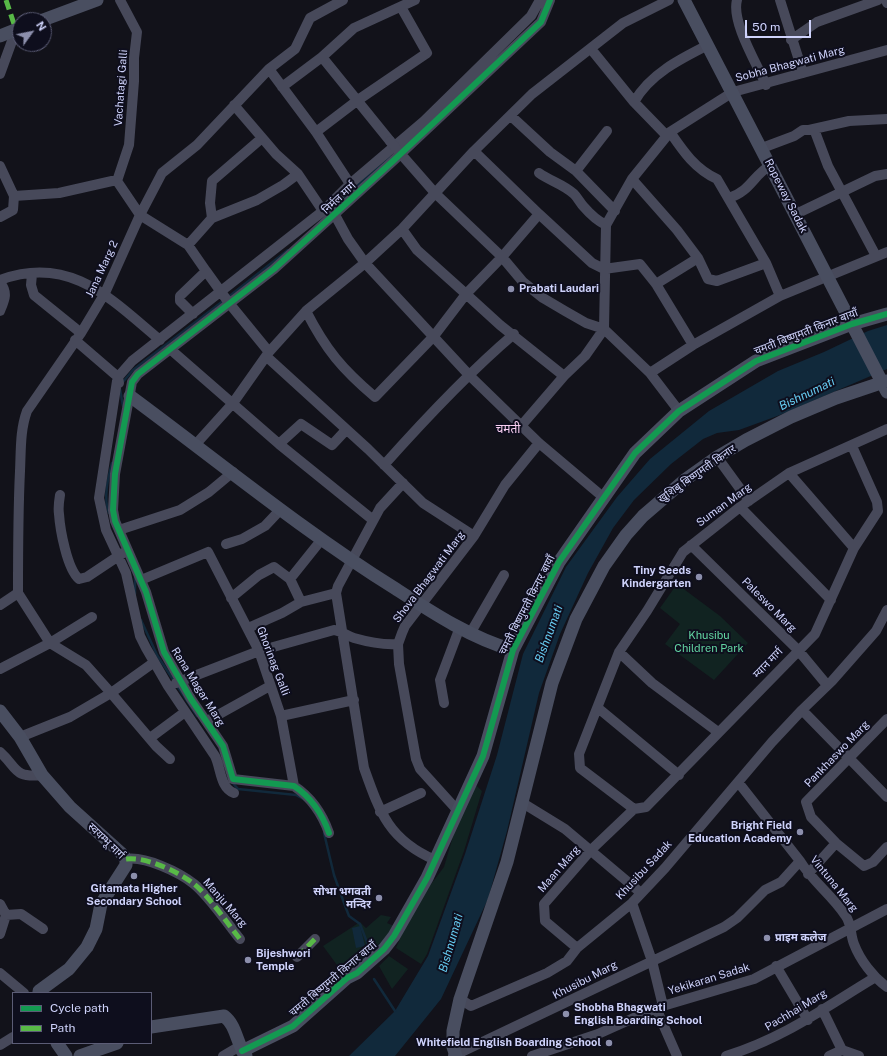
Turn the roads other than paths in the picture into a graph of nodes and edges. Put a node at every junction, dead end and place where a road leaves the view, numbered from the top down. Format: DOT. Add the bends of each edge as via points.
graph roads {
  1 [pos="97,0"];
  2 [pos="120,0"];
  3 [pos="343,0"];
  4 [pos="415,0"];
  5 [pos="540,0"];
  6 [pos="550,0"];
  7 [pos="668,0"];
  8 [pos="684,0"];
  9 [pos="737,0"];
  10 [pos="780,0"];
  11 [pos="878,0"];
  12 [pos="886,0"];
  13 [pos="887,3"];
  14 [pos="401,7"];
  15 [pos="52,17"];
  16 [pos="12,31"];
  17 [pos="0,36"];
  18 [pos="791,40"];
  19 [pos="12,44"];
  20 [pos="708,45"];
  21 [pos="591,49"];
  22 [pos="887,50"];
  23 [pos="322,57"];
  24 [pos="269,69"];
  25 [pos="803,73"];
  26 [pos="0,74"];
  27 [pos="766,85"];
  28 [pos="282,87"];
  29 [pos="733,92"];
  30 [pos="358,100"];
  31 [pos="634,102"];
  32 [pos="234,105"];
  33 [pos="511,116"];
  34 [pos="887,119"];
  35 [pos="814,129"];
  36 [pos="607,131"];
  37 [pos="316,132"];
  38 [pos="668,134"];
  39 [pos="262,138"];
  40 [pos="762,148"];
  41 [pos="474,151"];
  42 [pos="400,154"];
  43 [pos="771,165"];
  44 [pos="0,166"];
  45 [pos="576,171"];
  46 [pos="538,172"];
  47 [pos="298,174"];
  48 [pos="887,174"];
  49 [pos="632,179"];
  50 [pos="117,181"];
  51 [pos="350,184"];
  52 [pos="842,190"];
  53 [pos="435,193"];
  54 [pos="14,196"];
  55 [pos="729,198"];
  56 [pos="323,211"];
  57 [pos="615,211"];
  58 [pos="539,214"];
  59 [pos="796,214"];
  60 [pos="140,215"];
  61 [pos="335,215"];
  62 [pos="0,217"];
  63 [pos="212,218"];
  64 [pos="606,225"];
  65 [pos="402,229"];
  66 [pos="188,245"];
  67 [pos="887,252"];
  68 [pos="876,256"];
  69 [pos="502,257"];
  70 [pos="698,258"];
  71 [pos="365,263"];
  72 [pos="766,263"];
  73 [pos="604,269"];
  74 [pos="206,270"];
  75 [pos="32,274"];
  76 [pos="826,276"];
  77 [pos="0,281"];
  78 [pos="656,284"];
  79 [pos="220,292"];
  80 [pos="105,294"];
  81 [pos="466,294"];
  82 [pos="780,296"];
  83 [pos="228,303"];
  84 [pos="0,311"];
  85 [pos="306,311"];
  86 [pos="193,314"];
  87 [pos="887,314"];
  88 [pos="854,328"];
  89 [pos="604,329"];
  90 [pos="514,334"];
  91 [pos="434,336"];
  92 [pos="78,337"];
  93 [pos="160,340"];
  94 [pos="693,345"];
  95 [pos="170,349"];
  96 [pos="268,355"];
  97 [pos="650,373"];
  98 [pos="469,375"];
  99 [pos="564,376"];
  100 [pos="118,380"];
  101 [pos="884,382"];
  102 [pos="128,395"];
  103 [pos="233,403"];
  104 [pos="679,411"];
  105 [pos="521,426"];
  106 [pos="887,429"];
  107 [pos="346,430"];
  108 [pos="539,443"];
  109 [pos="196,444"];
  110 [pos="279,444"];
  111 [pos="852,446"];
  112 [pos="717,458"];
  113 [pos="384,465"];
  114 [pos="233,472"];
  115 [pos="789,473"];
  116 [pos="403,483"];
  117 [pos="60,495"];
  118 [pos="603,497"];
  119 [pos="749,501"];
  120 [pos="740,507"];
  121 [pos="281,509"];
  122 [pos="373,520"];
  123 [pos="119,530"];
  124 [pos="474,536"];
  125 [pos="322,540"];
  126 [pos="226,544"];
  127 [pos="691,545"];
  128 [pos="854,548"];
  129 [pos="122,553"];
  130 [pos="351,561"];
  131 [pos="504,574"];
  132 [pos="290,579"];
  133 [pos="141,580"];
  134 [pos="18,593"];
  135 [pos="336,593"];
  136 [pos="231,598"];
  137 [pos="831,600"];
  138 [pos="301,602"];
  139 [pos="0,605"];
  140 [pos="421,605"];
  141 [pos="887,610"];
  142 [pos="92,617"];
  143 [pos="248,628"];
  144 [pos="465,630"];
  145 [pos="342,631"];
  146 [pos="50,643"];
  147 [pos="398,644"];
  148 [pos="513,650"];
  149 [pos="798,650"];
  150 [pos="259,651"];
  151 [pos="619,652"];
  152 [pos="153,663"];
  153 [pos="0,669"];
  154 [pos="182,680"];
  155 [pos="827,685"];
  156 [pos="168,686"];
  157 [pos="270,686"];
  158 [pos="111,693"];
  159 [pos="354,700"];
  160 [pos="444,703"];
  161 [pos="598,708"];
  162 [pos="802,710"];
  163 [pos="0,711"];
  164 [pos="185,712"];
  165 [pos="280,716"];
  166 [pos="887,719"];
  167 [pos="207,721"];
  168 [pos="718,732"];
  169 [pos="20,737"];
  170 [pos="150,738"];
  171 [pos="0,752"];
  172 [pos="170,759"];
  173 [pos="849,759"];
  174 [pos="42,775"];
  175 [pos="679,775"];
  176 [pos="738,782"];
  177 [pos="294,786"];
  178 [pos="234,793"];
  179 [pos="421,793"];
  180 [pos="887,797"];
  181 [pos="522,802"];
  182 [pos="453,807"];
  183 [pos="634,809"];
  184 [pos="380,812"];
  185 [pos="329,833"];
  186 [pos="836,843"];
  187 [pos="887,847"];
  188 [pos="592,850"];
  189 [pos="126,859"];
  190 [pos="435,860"];
  191 [pos="800,861"];
  192 [pos="808,874"];
  193 [pos="641,893"];
  194 [pos="632,903"];
  195 [pos="0,904"];
  196 [pos="887,909"];
  197 [pos="6,915"];
  198 [pos="852,926"];
  199 [pos="43,929"];
  200 [pos="0,934"];
  201 [pos="240,939"];
  202 [pos="315,939"];
  203 [pos="577,948"];
  204 [pos="297,957"];
  205 [pos="652,961"];
  206 [pos="776,966"];
  207 [pos="0,973"];
  208 [pos="874,978"];
  209 [pos="887,987"];
  210 [pos="23,992"];
  211 [pos="39,992"];
  212 [pos="460,1000"];
  213 [pos="659,1007"];
  214 [pos="822,1009"];
  215 [pos="808,1020"];
  216 [pos="152,1026"];
  217 [pos="12,1038"];
  218 [pos="58,1044"];
  219 [pos="114,1044"];
  220 [pos="0,1045"];
  221 [pos="243,1051"];
  222 [pos="841,1053"];
  223 [pos="64,1056"];
  224 [pos="80,1056"];
  225 [pos="223,1056"];
  226 [pos="455,1056"];
  227 [pos="532,1056"];
  228 [pos="677,1056"];
  229 [pos="726,1056"];
  230 [pos="829,1056"];
  231 [pos="859,1056"];
  1 -- 15 [label="main road"];
  2 -- 50 [label="street, Vachatagi Galli" via="138,32 129,145"];
  3 -- 24 [label="street, Jana Marg 2" via="310,18 296,49"];
  4 -- 14 [label="street"];
  5 -- 51 [label="street" via="531,16 424,121"];
  6 -- 42 [label="street, निर्मल मार्ग" via="541,22"];
  7 -- 21 [label="street" via="623,23"];
  8 -- 20 [label="main road, Ropeway Sadak"];
  9 -- 27 [label="street" via="735,8 739,24"];
  10 -- 18 [label="street"];
  11 -- 18 [label="street" via="817,22"];
  12 -- 13 [label="street"];
  14 -- 23 [label="street" via="354,28"];
  14 -- 30 [label="street" via="427,53"];
  16 -- 17 [label="main road"];
  18 -- 25 [label="street"];
  19 -- 26 [label="street"];
  20 -- 29 [label="main road, Ropeway Sadak"];
  20 -- 31 [label="street" via="662,71 641,89"];
  21 -- 31 [label="street"];
  21 -- 33 [label="street" via="532,94"];
  22 -- 25 [label="street, Sobha Bhagwati Marg"];
  23 -- 28 [label="street"];
  23 -- 30 [label="street"];
  24 -- 28 [label="street"];
  24 -- 32 [label="street, Jana Marg 2"];
  25 -- 27 [label="street, Sobha Bhagwati Marg"];
  27 -- 29 [label="street, Sobha Bhagwati Marg"];
  28 -- 37 [label="street"];
  29 -- 38 [label="street, Sobha Bhagwati Marg"];
  29 -- 40 [label="main road, Ropeway Sadak"];
  30 -- 37 [label="street"];
  30 -- 42 [label="street, bridge"];
  31 -- 38 [label="street"];
  32 -- 39 [label="street"];
  32 -- 60 [label="street, Jana Marg 2" via="197,145 162,173"];
  33 -- 41 [label="street"];
  33 -- 45 [label="street" via="550,152"];
  34 -- 35 [label="street" via="849,121"];
  35 -- 40 [label="street" via="803,130"];
  35 -- 52 [label="street" via="828,166"];
  36 -- 45 [label="street"];
  37 -- 51 [label="street"];
  38 -- 49 [label="street, Sobha Bhagwati Marg"];
  38 -- 55 [label="street" via="704,173 717,179"];
  39 -- 47 [label="street"];
  39 -- 63 [label="street" via="212,181"];
  40 -- 43 [label="main road, Ropeway Sadak"];
  41 -- 53 [label="street"];
  41 -- 58 [label="street"];
  42 -- 53 [label="street"];
  42 -- 61 [label="street, निर्मल मार्ग"];
  43 -- 55 [label="street" via="764,169 747,189"];
  43 -- 59 [label="main road, Ropeway Sadak"];
  44 -- 54 [label="street"];
  45 -- 57 [label="street"];
  46 -- 64 [label="street" via="561,184"];
  47 -- 56 [label="street"];
  47 -- 63 [label="street" via="257,200"];
  48 -- 52 [label="street" via="875,176"];
  49 -- 57 [label="street, Sobha Bhagwati Marg"];
  49 -- 70 [label="street"];
  50 -- 54 [label="street" via="60,193"];
  50 -- 60 [label="street"];
  51 -- 56 [label="street"];
  52 -- 59 [label="street"];
  52 -- 68 [label="street"];
  53 -- 65 [label="street"];
  53 -- 69 [label="street"];
  54 -- 62 [label="street" via="13,210"];
  55 -- 72 [label="street"];
  56 -- 79 [label="street"];
  57 -- 64 [label="street, Sobha Bhagwati Marg"];
  58 -- 69 [label="street"];
  58 -- 73 [label="street" via="592,263"];
  59 -- 76 [label="main road, Ropeway Sadak"];
  60 -- 66 [label="street"];
  60 -- 80 [label="street, Jana Marg 2"];
  61 -- 71 [label="street"];
  61 -- 83 [label="street, निर्मल मार्ग" via="274,268"];
  63 -- 66 [label="street"];
  64 -- 73 [label="street"];
  65 -- 71 [label="street"];
  65 -- 81 [label="street" via="418,250"];
  66 -- 74 [label="street"];
  67 -- 68 [label="street"];
  68 -- 76 [label="street"];
  69 -- 81 [label="street"];
  69 -- 89 [label="street" via="523,282 543,298 586,323"];
  70 -- 72 [label="street" via="708,279 717,281"];
  70 -- 78 [label="street"];
  71 -- 85 [label="street"];
  71 -- 91 [label="street"];
  72 -- 82 [label="street"];
  73 -- 78 [label="street" via="640,264"];
  73 -- 89 [label="street"];
  74 -- 79 [label="street"];
  74 -- 86 [label="street" via="180,296 180,301"];
  75 -- 77 [label="street" via="10,276"];
  75 -- 80 [label="street" via="49,272 74,278"];
  75 -- 92 [label="street" via="31,285 34,295"];
  76 -- 82 [label="street"];
  76 -- 88 [label="main road, Ropeway Sadak"];
  77 -- 84 [label="street" via="5,289 6,298"];
  78 -- 94 [label="street"];
  79 -- 83 [label="street"];
  79 -- 86 [label="street"];
  80 -- 92 [label="street, Jana Marg 2"];
  80 -- 93 [label="street"];
  81 -- 90 [label="street" via="500,325"];
  81 -- 91 [label="street"];
  82 -- 94 [label="street"];
  83 -- 95 [label="street, निर्मल मार्ग"];
  83 -- 96 [label="street"];
  85 -- 91 [label="street" via="320,339 337,361 375,397"];
  85 -- 96 [label="street"];
  86 -- 93 [label="street"];
  87 -- 88 [label="main road, चमती बिष्णुमती किनार बायाँ"];
  88 -- 101 [label="main road, Ropeway Sadak"];
  88 -- 104 [label="main road, चमती बिष्णुमती किनार बायाँ" via="756,361"];
  89 -- 97 [label="street"];
  89 -- 99 [label="street" via="585,356"];
  90 -- 98 [label="street"];
  90 -- 99 [label="street"];
  91 -- 98 [label="street"];
  92 -- 100 [label="street"];
  92 -- 134 [label="street, Jana Marg 2" via="27,411 23,422 18,518"];
  93 -- 100 [label="street" via="132,361"];
  94 -- 97 [label="street"];
  95 -- 102 [label="street, निर्मल मार्ग" via="134,378"];
  95 -- 103 [label="street"];
  96 -- 103 [label="street"];
  96 -- 107 [label="street"];
  97 -- 104 [label="street"];
  98 -- 105 [label="street"];
  98 -- 113 [label="street"];
  99 -- 105 [label="street"];
  100 -- 102 [label="street"];
  100 -- 129 [label="street" via="99,498 106,530"];
  101 -- 112 [label="main road, खुशिबु बिष्णुमती किनार" via="836,398 792,417"];
  102 -- 109 [label="main road"];
  102 -- 123 [label="street, Rana Magar Marg" via="113,495 113,510"];
  103 -- 109 [label="street"];
  103 -- 110 [label="street"];
  104 -- 118 [label="main road, चमती बिष्णुमती किनार बायाँ" via="635,453"];
  105 -- 108 [label="street"];
  106 -- 111 [label="street, Suman Marg"];
  107 -- 110 [label="street" via="332,445 301,424"];
  107 -- 113 [label="street"];
  108 -- 118 [label="street"];
  108 -- 124 [label="street, Shova Bhagwati Marg" via="505,485"];
  109 -- 114 [label="main road"];
  110 -- 122 [label="street"];
  111 -- 115 [label="street, Suman Marg"];
  111 -- 128 [label="street, म्यान मार्ग" via="877,502 878,511"];
  112 -- 119 [label="street"];
  112 -- 181 [label="main road, खुशिबु बिष्णुमती किनार" via="659,500 626,535 604,566 576,619 552,683"];
  113 -- 116 [label="street"];
  114 -- 121 [label="main road"];
  114 -- 123 [label="street" via="209,492 180,510"];
  115 -- 119 [label="street, Suman Marg"];
  115 -- 128 [label="street"];
  116 -- 122 [label="street" via="380,508"];
  116 -- 124 [label="street" via="423,503"];
  117 -- 129 [label="street" via="58,513 69,563 76,576 80,579 87,577"];
  118 -- 148 [label="main road, चमती बिष्णुमती किनार बायाँ" via="559,562"];
  119 -- 120 [label="street, Suman Marg"];
  120 -- 127 [label="street, Suman Marg"];
  120 -- 137 [label="street"];
  121 -- 125 [label="main road"];
  121 -- 126 [label="street" via="266,526 242,539"];
  122 -- 130 [label="street"];
  123 -- 129 [label="street, Rana Magar Marg"];
  124 -- 140 [label="street, Shova Bhagwati Marg"];
  125 -- 130 [label="main road"];
  125 -- 132 [label="street"];
  127 -- 149 [label="street, Paleswo Marg"];
  127 -- 151 [label="street, Suman Marg" via="683,552"];
  128 -- 137 [label="street, म्यान मार्ग"];
  129 -- 133 [label="street, Rana Magar Marg"];
  129 -- 152 [label="street" via="140,636"];
  130 -- 135 [label="street"];
  130 -- 140 [label="main road"];
  131 -- 144 [label="street"];
  132 -- 136 [label="street" via="274,567 259,575"];
  132 -- 138 [label="street"];
  133 -- 136 [label="street, Ghorinag Galli" via="208,552"];
  133 -- 154 [label="street, Rana Magar Marg" via="164,652"];
  134 -- 139 [label="street"];
  134 -- 146 [label="street"];
  135 -- 138 [label="street"];
  135 -- 145 [label="street"];
  136 -- 143 [label="street, Ghorinag Galli"];
  137 -- 149 [label="street, म्यान मार्ग" via="815,634"];
  138 -- 143 [label="street"];
  140 -- 144 [label="main road"];
  140 -- 147 [label="street, Shova Bhagwati Marg" via="405,626"];
  141 -- 155 [label="street, Khusibu Sadak" via="876,631"];
  142 -- 146 [label="street"];
  143 -- 150 [label="street, Ghorinag Galli"];
  144 -- 148 [label="main road" via="495,645"];
  144 -- 160 [label="street" via="440,680"];
  145 -- 147 [label="street" via="353,638"];
  145 -- 150 [label="street" via="334,630"];
  145 -- 159 [label="street"];
  146 -- 153 [label="street"];
  146 -- 158 [label="street" via="86,665"];
  147 -- 182 [label="street, Shova Bhagwati Marg" via="400,672 416,759 420,769"];
  148 -- 182 [label="main road, चमती बिष्णुमती किनार बायाँ" via="483,756"];
  149 -- 155 [label="street, Paleswo Marg"];
  149 -- 168 [label="street, म्यान मार्ग"];
  150 -- 154 [label="street"];
  150 -- 157 [label="street, Ghorinag Galli"];
  151 -- 161 [label="street, Suman Marg"];
  151 -- 168 [label="street" via="652,683"];
  152 -- 156 [label="street"];
  152 -- 158 [label="street"];
  154 -- 156 [label="street"];
  154 -- 167 [label="street, Rana Magar Marg" via="191,699"];
  155 -- 162 [label="street, Khusibu Sadak"];
  156 -- 164 [label="street"];
  157 -- 165 [label="street, Ghorinag Galli"];
  157 -- 167 [label="street"];
  158 -- 169 [label="street" via="70,717"];
  158 -- 170 [label="street"];
  159 -- 165 [label="street"];
  159 -- 184 [label="street" via="364,768"];
  161 -- 175 [label="street"];
  161 -- 183 [label="street, Suman Marg" via="579,754 580,768"];
  162 -- 173 [label="street"];
  162 -- 176 [label="street, Khusibu Sadak"];
  163 -- 169 [label="main road, स्वयम्भू मार्ग"];
  164 -- 170 [label="street"];
  164 -- 178 [label="street" via="219,763 225,786 229,792"];
  165 -- 177 [label="street, Ghorinag Galli"];
  166 -- 173 [label="street, Pankhaswo Marg"];
  167 -- 177 [label="street, Rana Magar Marg" via="225,749 233,779"];
  168 -- 175 [label="street, म्यान मार्ग"];
  169 -- 174 [label="main road, स्वयम्भू मार्ग"];
  170 -- 172 [label="street"];
  171 -- 174 [label="street" via="19,774"];
  173 -- 180 [label="street"];
  173 -- 186 [label="street, Pankhaswo Marg" via="806,802 811,817"];
  174 -- 189 [label="main road, स्वयम्भू मार्ग" via="70,807"];
  175 -- 183 [label="street, म्यान मार्ग" via="646,807"];
  176 -- 191 [label="street, Vintuna Marg"];
  176 -- 193 [label="street, Khusibu Sadak"];
  177 -- 185 [label="street" via="316,806"];
  179 -- 184 [label="street"];
  181 -- 188 [label="street" via="565,829"];
  181 -- 212 [label="main road, खुशिबु बिष्णुमती किनार" via="507,862"];
  182 -- 190 [label="main road, चमती बिष्णुमती किनार बायाँ"];
  183 -- 188 [label="street, Maan Marg"];
  184 -- 190 [label="street" via="390,828 416,852"];
  186 -- 187 [label="street, Pankhaswo Marg" via="864,866 873,862"];
  186 -- 192 [label="street"];
  188 -- 193 [label="street"];
  188 -- 203 [label="street, Maan Marg" via="544,904 545,921"];
  189 -- 201 [label="street, Manju Marg" via="146,861 167,869 195,885"];
  189 -- 211 [label="main road, स्वयम्भू मार्ग" via="126,865 101,904 96,929 87,947 69,969"];
  190 -- 221 [label="main road, चमती बिष्णुमती किनार बायाँ" via="394,936 384,949 293,1026"];
  191 -- 192 [label="street, Vintuna Marg"];
  191 -- 205 [label="street, Khusibu Marg" via="781,882 765,890 737,918 724,927"];
  192 -- 198 [label="street, Vintuna Marg"];
  193 -- 194 [label="street, Khusibu Sadak"];
  194 -- 203 [label="street, Khusibu Sadak"];
  194 -- 205 [label="street"];
  195 -- 197 [label="street"];
  196 -- 198 [label="street, Yekikaran Sadak"];
  197 -- 199 [label="street" via="21,914"];
  197 -- 200 [label="street"];
  198 -- 206 [label="street, Yekikaran Sadak"];
  198 -- 208 [label="street" via="854,943"];
  202 -- 204 [label="street"];
  203 -- 212 [label="street, Khusibu Sadak" via="567,961 534,979 471,1006"];
  205 -- 213 [label="street"];
  205 -- 226 [label="street, Khusibu Marg"];
  206 -- 213 [label="street, Yekikaran Sadak" via="754,979"];
  206 -- 215 [label="street"];
  207 -- 210 [label="street"];
  208 -- 209 [label="street"];
  208 -- 214 [label="street, Pachhai Marg"];
  212 -- 226 [label="main road, खुशिबु बिष्णुमती किनार" via="453,1031"];
  213 -- 227 [label="street, Yekikaran Sadak" via="598,1034"];
  213 -- 228 [label="street"];
  214 -- 215 [label="street, Pachhai Marg"];
  214 -- 222 [label="street"];
  215 -- 229 [label="street, Pachhai Marg" via="750,1049"];
  216 -- 221 [label="main road" via="224,1016 233,1025"];
  217 -- 220 [label="street"];
  218 -- 223 [label="main road"];
  219 -- 224 [label="main road"];
  221 -- 225 [label="street"];
  222 -- 230 [label="street"];
  222 -- 231 [label="street"];
}
